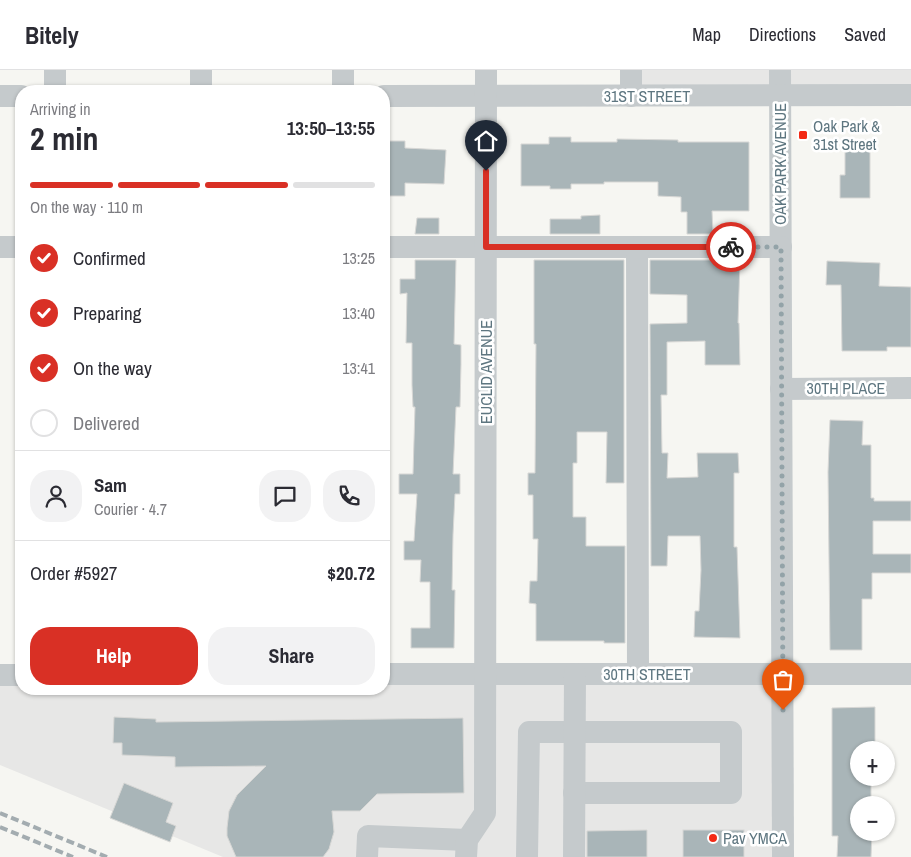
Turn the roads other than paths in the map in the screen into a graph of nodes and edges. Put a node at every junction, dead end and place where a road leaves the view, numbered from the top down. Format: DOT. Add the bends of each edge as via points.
graph roads {
  1 [pos="55,70"];
  2 [pos="201,70"];
  3 [pos="343,70"];
  4 [pos="486,70"];
  5 [pos="631,70"];
  6 [pos="780,70"];
  7 [pos="55,85"];
  8 [pos="201,85"];
  9 [pos="343,85"];
  10 [pos="780,95"];
  11 [pos="911,95"];
  12 [pos="0,96"];
  13 [pos="15,96"];
  14 [pos="390,96"];
  15 [pos="486,96"];
  16 [pos="631,96"];
  17 [pos="0,246"];
  18 [pos="15,246"];
  19 [pos="390,247"];
  20 [pos="486,247"];
  21 [pos="637,247"];
  22 [pos="781,247"];
  23 [pos="911,388"];
  24 [pos="781,389"];
  25 [pos="390,674"];
  26 [pos="486,674"];
  27 [pos="575,674"];
  28 [pos="638,674"];
  29 [pos="782,674"];
  30 [pos="911,674"];
  31 [pos="0,675"];
  32 [pos="15,675"];
  33 [pos="575,732"];
  34 [pos="574,793"];
  35 [pos="467,848"];
  36 [pos="367,857"];
  37 [pos="527,857"];
  38 [pos="574,857"];
  39 [pos="783,857"];
  1 -- 7 [label="street"];
  2 -- 8 [label="street"];
  3 -- 9 [label="street"];
  4 -- 15 [label="street, EUCLID AVENUE"];
  5 -- 16 [label="street"];
  6 -- 10 [label="street, OAK PARK AVENUE"];
  10 -- 11 [label="street, 31ST STREET"];
  10 -- 16 [label="street, 31ST STREET"];
  10 -- 22 [label="street, OAK PARK AVENUE"];
  12 -- 13 [label="street"];
  14 -- 15 [label="street, 31ST STREET"];
  15 -- 16 [label="street, 31ST STREET"];
  15 -- 20 [label="street, EUCLID AVENUE"];
  17 -- 18 [label="street"];
  19 -- 20 [label="street"];
  20 -- 21 [label="street"];
  20 -- 26 [label="street, EUCLID AVENUE"];
  21 -- 22 [label="street"];
  21 -- 28 [label="street"];
  22 -- 24 [label="street, OAK PARK AVENUE"];
  23 -- 24 [label="street, 30TH PLACE"];
  24 -- 29 [label="street, OAK PARK AVENUE"];
  25 -- 26 [label="street, 30TH STREET"];
  26 -- 27 [label="street, 30TH STREET"];
  26 -- 35 [label="street, EUCLID AVENUE" via="485,812"];
  27 -- 28 [label="street, 30TH STREET"];
  27 -- 33 [label="street"];
  28 -- 29 [label="street, 30TH STREET"];
  29 -- 30 [label="street, 30TH STREET"];
  29 -- 39 [label="street, OAK PARK AVENUE"];
  31 -- 32 [label="street"];
  33 -- 34 [label="street"];
  33 -- 34 [label="street" via="731,732 732,793"];
  33 -- 37 [label="street" via="529,732"];
  34 -- 38 [label="street"];
  35 -- 36 [label="street" via="368,836"];
}
